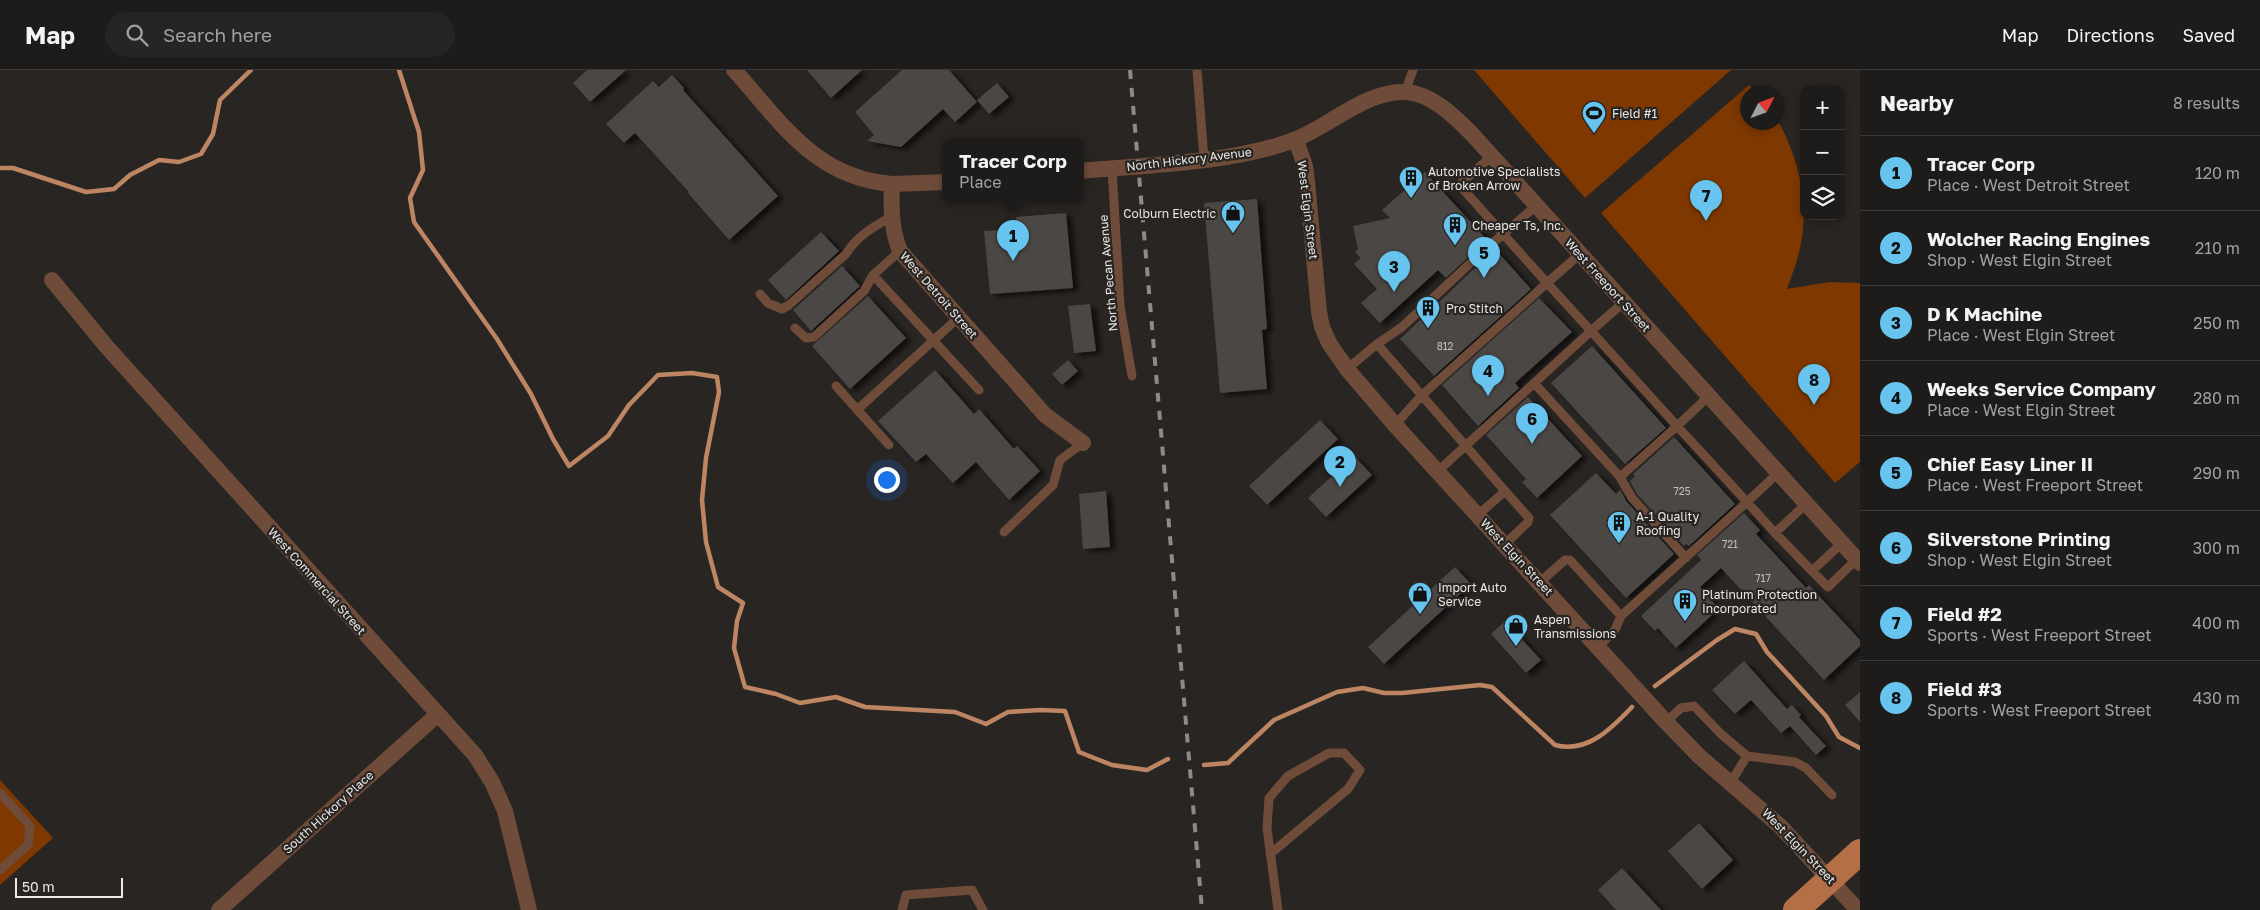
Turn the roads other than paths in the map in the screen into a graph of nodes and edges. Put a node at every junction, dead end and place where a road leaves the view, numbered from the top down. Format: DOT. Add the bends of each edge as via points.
graph roads {
  1 [pos="734,70"];
  2 [pos="1197,70"];
  3 [pos="1413,70"];
  4 [pos="1405,92"];
  5 [pos="1296,140"];
  6 [pos="1492,156"];
  7 [pos="1204,159"];
  8 [pos="1112,168"];
  9 [pos="1084,171"];
  10 [pos="942,182"];
  11 [pos="892,184"];
  12 [pos="1537,205"];
  13 [pos="891,218"];
  14 [pos="1504,235"];
  15 [pos="900,251"];
  16 [pos="1580,254"];
  17 [pos="873,275"];
  18 [pos="52,280"];
  19 [pos="1547,283"];
  20 [pos="760,294"];
  21 [pos="1624,302"];
  22 [pos="958,318"];
  23 [pos="794,328"];
  24 [pos="1591,331"];
  25 [pos="933,342"];
  26 [pos="1377,344"];
  27 [pos="1347,369"];
  28 [pos="1132,376"];
  29 [pos="1534,383"];
  30 [pos="836,386"];
  31 [pos="979,390"];
  32 [pos="1421,396"];
  33 [pos="1709,396"];
  34 [pos="857,410"];
  35 [pos="1395,425"];
  36 [pos="1677,426"];
  37 [pos="1083,443"];
  38 [pos="889,446"];
  39 [pos="1465,446"];
  40 [pos="1438,471"];
  41 [pos="1778,473"];
  42 [pos="1620,477"];
  43 [pos="1505,491"];
  44 [pos="1747,502"];
  45 [pos="1806,504"];
  46 [pos="1478,515"];
  47 [pos="1004,532"];
  48 [pos="1776,533"];
  49 [pos="1842,543"];
  50 [pos="1505,544"];
  51 [pos="1686,558"];
  52 [pos="1858,561"];
  53 [pos="1812,571"];
  54 [pos="1540,582"];
  55 [pos="1621,616"];
  56 [pos="1599,646"];
  57 [pos="437,714"];
  58 [pos="1666,722"];
  59 [pos="1747,756"];
  60 [pos="1731,782"];
  61 [pos="0,793"];
  62 [pos="1832,795"];
  63 [pos="1860,852"];
  64 [pos="1270,854"];
  65 [pos="0,870"];
  66 [pos="1831,878"];
  67 [pos="219,910"];
  68 [pos="529,910"];
  69 [pos="902,910"];
  70 [pos="984,910"];
  71 [pos="1278,910"];
  72 [pos="1796,910"];
  73 [pos="1858,910"];
  1 -- 11 [label="street" via="803,146 818,158 855,178"];
  2 -- 7 [label="lane"];
  3 -- 4 [label="lane"];
  4 -- 5 [label="street, West Freeport Street" via="1376,97"];
  4 -- 6 [label="street, West Freeport Street" via="1429,99 1452,114"];
  5 -- 7 [label="street, North Hickory Avenue" via="1254,152"];
  5 -- 27 [label="street, West Elgin Street" via="1305,166 1322,327"];
  6 -- 12 [label="street, West Freeport Street"];
  6 -- 14 [label="lane" via="1462,182 1462,188"];
  7 -- 8 [label="street, North Hickory Avenue"];
  8 -- 9 [label="street, North Hickory Avenue"];
  8 -- 28 [label="lane, North Pecan Avenue" via="1120,306"];
  10 -- 11 [label="street"];
  11 -- 13 [label="street, West Detroit Street"];
  12 -- 14 [label="lane"];
  12 -- 16 [label="street, West Freeport Street"];
  13 -- 15 [label="street, West Detroit Street"];
  13 -- 20 [label="lane" via="870,228 789,305 782,309 768,303"];
  14 -- 19 [label="lane"];
  14 -- 26 [label="lane" via="1402,327"];
  15 -- 17 [label="lane"];
  15 -- 22 [label="street, West Detroit Street"];
  16 -- 19 [label="lane"];
  16 -- 21 [label="street, West Freeport Street"];
  17 -- 23 [label="lane" via="864,291 814,337 806,338"];
  17 -- 25 [label="lane"];
  18 -- 57 [label="street, West Commercial Street" via="106,346"];
  19 -- 24 [label="lane"];
  19 -- 32 [label="lane"];
  21 -- 24 [label="lane"];
  21 -- 33 [label="street, West Freeport Street"];
  22 -- 25 [label="lane"];
  22 -- 37 [label="street, West Detroit Street" via="1045,415"];
  24 -- 29 [label="lane"];
  24 -- 36 [label="lane"];
  25 -- 31 [label="lane"];
  25 -- 34 [label="lane"];
  26 -- 27 [label="lane"];
  26 -- 32 [label="lane"];
  27 -- 35 [label="street, West Elgin Street"];
  29 -- 39 [label="lane"];
  29 -- 42 [label="lane"];
  30 -- 34 [label="lane"];
  32 -- 35 [label="lane"];
  32 -- 39 [label="lane"];
  33 -- 36 [label="lane"];
  33 -- 41 [label="street, West Freeport Street"];
  34 -- 38 [label="lane"];
  35 -- 40 [label="street, West Elgin Street"];
  36 -- 42 [label="lane"];
  36 -- 44 [label="lane"];
  37 -- 47 [label="lane" via="1060,460 1053,485"];
  39 -- 40 [label="lane"];
  39 -- 43 [label="lane"];
  40 -- 46 [label="street, West Elgin Street"];
  41 -- 44 [label="lane"];
  41 -- 45 [label="street, West Freeport Street"];
  42 -- 51 [label="lane" via="1632,498"];
  43 -- 46 [label="lane"];
  43 -- 50 [label="lane" via="1529,518"];
  44 -- 48 [label="lane"];
  44 -- 51 [label="lane"];
  45 -- 48 [label="lane"];
  45 -- 49 [label="street, West Freeport Street"];
  46 -- 50 [label="street, West Elgin Street"];
  48 -- 53 [label="lane"];
  49 -- 52 [label="street, West Freeport Street"];
  49 -- 53 [label="lane"];
  50 -- 54 [label="street, West Elgin Street"];
  51 -- 55 [label="lane"];
  52 -- 53 [label="lane" via="1828,587"];
  54 -- 55 [label="lane" via="1565,560 1570,560"];
  54 -- 56 [label="street, West Elgin Street"];
  55 -- 56 [label="lane" via="1615,630"];
  56 -- 58 [label="street, West Elgin Street"];
  57 -- 67 [label="street, South Hickory Place"];
  57 -- 68 [label="street, West Commercial Street" via="475,755 492,782 504,811"];
  58 -- 59 [label="lane" via="1681,708 1694,706"];
  58 -- 60 [label="street, West Elgin Street" via="1699,756"];
  59 -- 60 [label="lane"];
  59 -- 62 [label="lane" via="1795,762 1806,768"];
  60 -- 66 [label="street, West Elgin Street"];
  61 -- 65 [label="lane" via="30,826 28,845"];
  63 -- 66 [label="main road"];
  64 -- 64 [label="lane" via="1267,828 1270,798 1288,776 1328,753 1344,753 1360,770 1348,788"];
  64 -- 71 [label="lane"];
  66 -- 72 [label="main road"];
  66 -- 73 [label="street, West Elgin Street"];
  69 -- 70 [label="lane" via="906,895 972,890"];
}
